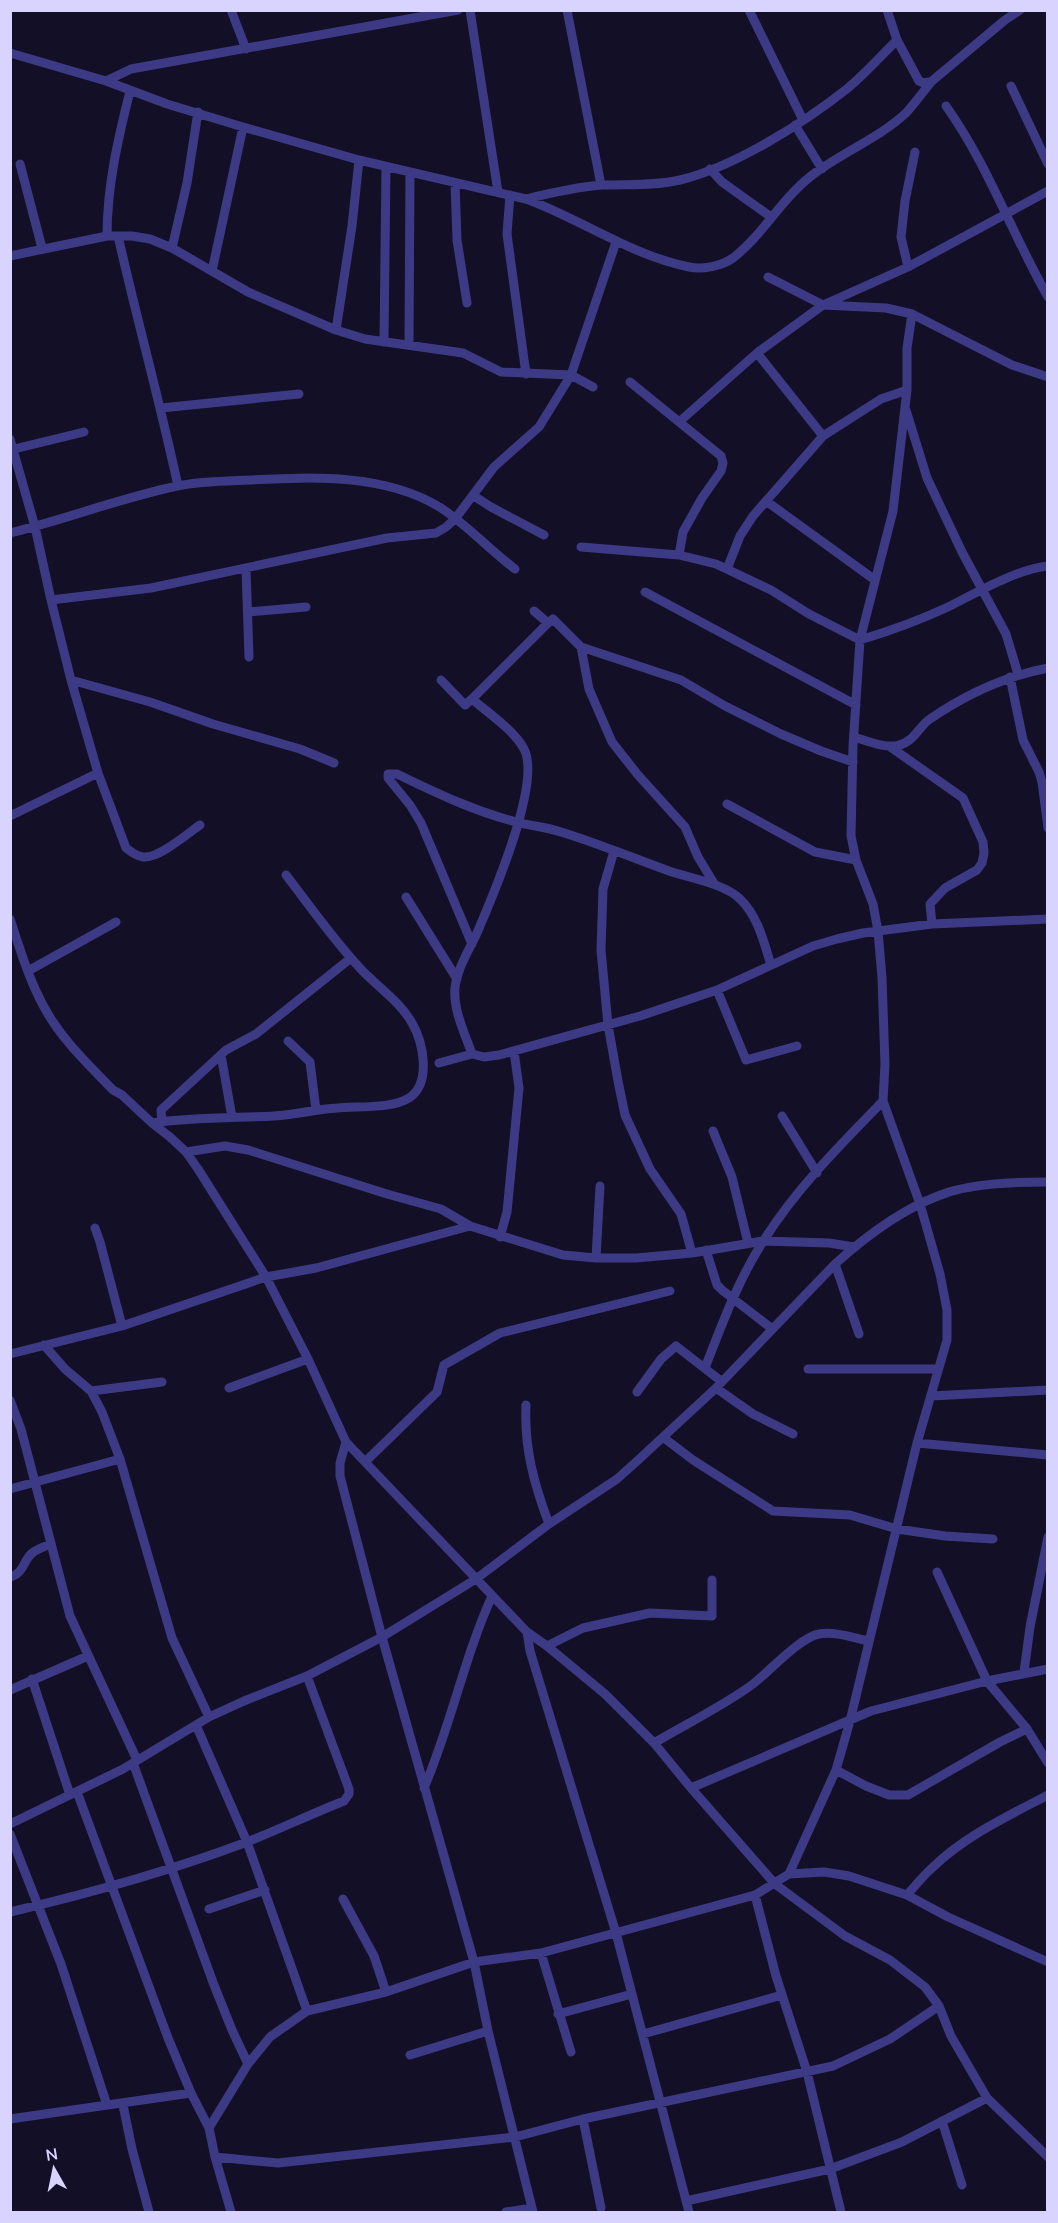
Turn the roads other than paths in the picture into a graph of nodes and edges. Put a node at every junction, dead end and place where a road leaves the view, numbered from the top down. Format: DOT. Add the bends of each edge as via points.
graph roads {
  1 [pos="231,10"];
  2 [pos="388,10"];
  3 [pos="458,10"];
  4 [pos="470,10"];
  5 [pos="567,10"];
  6 [pos="749,10"];
  7 [pos="887,10"];
  8 [pos="1020,10"];
  9 [pos="390,21"];
  10 [pos="897,40"];
  11 [pos="246,49"];
  12 [pos="10,53"];
  13 [pos="106,81"];
  14 [pos="932,81"];
  15 [pos="1011,86"];
  16 [pos="130,91"];
  17 [pos="946,106"];
  18 [pos="198,112"];
  19 [pos="799,122"];
  20 [pos="243,127"];
  21 [pos="915,152"];
  22 [pos="358,160"];
  23 [pos="20,164"];
  24 [pos="1047,164"];
  25 [pos="386,167"];
  26 [pos="710,169"];
  27 [pos="822,169"];
  28 [pos="410,173"];
  29 [pos="455,183"];
  30 [pos="601,185"];
  31 [pos="1047,191"];
  32 [pos="498,192"];
  33 [pos="510,195"];
  34 [pos="526,199"];
  35 [pos="1006,214"];
  36 [pos="771,217"];
  37 [pos="107,236"];
  38 [pos="118,236"];
  39 [pos="616,242"];
  40 [pos="42,248"];
  41 [pos="172,248"];
  42 [pos="10,256"];
  43 [pos="908,267"];
  44 [pos="212,271"];
  45 [pos="768,277"];
  46 [pos="1047,297"];
  47 [pos="467,303"];
  48 [pos="823,305"];
  49 [pos="912,314"];
  50 [pos="336,330"];
  51 [pos="384,342"];
  52 [pos="409,345"];
  53 [pos="757,353"];
  54 [pos="526,374"];
  55 [pos="571,375"];
  56 [pos="1047,377"];
  57 [pos="630,382"];
  58 [pos="593,387"];
  59 [pos="907,390"];
  60 [pos="299,394"];
  61 [pos="904,405"];
  62 [pos="161,408"];
  63 [pos="679,422"];
  64 [pos="84,432"];
  65 [pos="823,436"];
  66 [pos="10,438"];
  67 [pos="14,450"];
  68 [pos="178,486"];
  69 [pos="474,495"];
  70 [pos="766,501"];
  71 [pos="454,519"];
  72 [pos="35,527"];
  73 [pos="10,533"];
  74 [pos="544,535"];
  75 [pos="580,547"];
  76 [pos="679,555"];
  77 [pos="1047,566"];
  78 [pos="246,569"];
  79 [pos="515,569"];
  80 [pos="727,569"];
  81 [pos="875,580"];
  82 [pos="983,588"];
  83 [pos="645,592"];
  84 [pos="51,600"];
  85 [pos="306,608"];
  86 [pos="534,611"];
  87 [pos="248,612"];
  88 [pos="548,623"];
  89 [pos="860,639"];
  90 [pos="581,647"];
  91 [pos="249,657"];
  92 [pos="1047,668"];
  93 [pos="1014,676"];
  94 [pos="71,680"];
  95 [pos="441,680"];
  96 [pos="472,699"];
  97 [pos="856,705"];
  98 [pos="854,737"];
  99 [pos="889,746"];
  100 [pos="853,762"];
  101 [pos="334,763"];
  102 [pos="98,773"];
  103 [pos="727,804"];
  104 [pos="10,816"];
  105 [pos="518,823"];
  106 [pos="200,825"];
  107 [pos="1047,828"];
  108 [pos="614,851"];
  109 [pos="856,860"];
  110 [pos="286,875"];
  111 [pos="715,885"];
  112 [pos="406,897"];
  113 [pos="1047,919"];
  114 [pos="10,920"];
  115 [pos="116,922"];
  116 [pos="932,924"];
  117 [pos="878,931"];
  118 [pos="472,944"];
  119 [pos="351,958"];
  120 [pos="771,965"];
  121 [pos="28,971"];
  122 [pos="457,979"];
  123 [pos="717,990"];
  124 [pos="608,1024"];
  125 [pos="288,1041"];
  126 [pos="797,1046"];
  127 [pos="514,1051"];
  128 [pos="472,1054"];
  129 [pos="221,1055"];
  130 [pos="440,1062"];
  131 [pos="883,1101"];
  132 [pos="316,1110"];
  133 [pos="782,1116"];
  134 [pos="231,1118"];
  135 [pos="157,1123"];
  136 [pos="713,1131"];
  137 [pos="186,1152"];
  138 [pos="817,1173"];
  139 [pos="1047,1182"];
  140 [pos="600,1186"];
  141 [pos="920,1204"];
  142 [pos="470,1226"];
  143 [pos="95,1228"];
  144 [pos="500,1237"];
  145 [pos="763,1241"];
  146 [pos="748,1243"];
  147 [pos="854,1247"];
  148 [pos="706,1250"];
  149 [pos="692,1253"];
  150 [pos="596,1258"];
  151 [pos="835,1264"];
  152 [pos="266,1277"];
  153 [pos="670,1291"];
  154 [pos="732,1299"];
  155 [pos="122,1326"];
  156 [pos="771,1328"];
  157 [pos="859,1335"];
  158 [pos="44,1345"];
  159 [pos="10,1354"];
  160 [pos="308,1359"];
  161 [pos="705,1368"];
  162 [pos="808,1369"];
  163 [pos="938,1369"];
  164 [pos="162,1382"];
  165 [pos="718,1385"];
  166 [pos="229,1388"];
  167 [pos="1047,1390"];
  168 [pos="91,1391"];
  169 [pos="637,1392"];
  170 [pos="931,1396"];
  171 [pos="10,1400"];
  172 [pos="526,1405"];
  173 [pos="793,1434"];
  174 [pos="664,1438"];
  175 [pos="346,1442"];
  176 [pos="917,1443"];
  177 [pos="1047,1455"];
  178 [pos="120,1459"];
  179 [pos="365,1462"];
  180 [pos="34,1484"];
  181 [pos="10,1488"];
  182 [pos="549,1524"];
  183 [pos="897,1529"];
  184 [pos="1047,1537"];
  185 [pos="993,1539"];
  186 [pos="50,1544"];
  187 [pos="937,1572"];
  188 [pos="10,1577"];
  189 [pos="476,1579"];
  190 [pos="712,1580"];
  191 [pos="1043,1586"];
  192 [pos="492,1596"];
  193 [pos="527,1632"];
  194 [pos="382,1637"];
  195 [pos="869,1641"];
  196 [pos="547,1646"];
  197 [pos="87,1656"];
  198 [pos="1047,1669"];
  199 [pos="1024,1672"];
  200 [pos="307,1676"];
  201 [pos="32,1679"];
  202 [pos="987,1681"];
  203 [pos="10,1690"];
  204 [pos="209,1718"];
  205 [pos="850,1721"];
  206 [pos="196,1725"];
  207 [pos="1027,1729"];
  208 [pos="654,1743"];
  209 [pos="135,1762"];
  210 [pos="1047,1763"];
  211 [pos="836,1770"];
  212 [pos="424,1788"];
  213 [pos="691,1788"];
  214 [pos="73,1793"];
  215 [pos="1047,1795"];
  216 [pos="10,1824"];
  217 [pos="10,1834"];
  218 [pos="247,1842"];
  219 [pos="172,1868"];
  220 [pos="789,1874"];
  221 [pos="775,1884"];
  222 [pos="112,1887"];
  223 [pos="265,1890"];
  224 [pos="755,1895"];
  225 [pos="907,1895"];
  226 [pos="343,1899"];
  227 [pos="38,1906"];
  228 [pos="209,1909"];
  229 [pos="10,1912"];
  230 [pos="616,1933"];
  231 [pos="541,1953"];
  232 [pos="474,1962"];
  233 [pos="1047,1962"];
  234 [pos="386,1992"];
  235 [pos="632,1994"];
  236 [pos="782,1995"];
  237 [pos="939,2006"];
  238 [pos="307,2011"];
  239 [pos="558,2014"];
  240 [pos="488,2031"];
  241 [pos="643,2034"];
  242 [pos="571,2052"];
  243 [pos="410,2055"];
  244 [pos="248,2064"];
  245 [pos="807,2072"];
  246 [pos="191,2093"];
  247 [pos="987,2098"];
  248 [pos="660,2102"];
  249 [pos="123,2104"];
  250 [pos="106,2105"];
  251 [pos="10,2119"];
  252 [pos="584,2119"];
  253 [pos="942,2121"];
  254 [pos="209,2128"];
  255 [pos="515,2137"];
  256 [pos="215,2157"];
  257 [pos="1047,2157"];
  258 [pos="830,2169"];
  259 [pos="962,2185"];
  260 [pos="686,2201"];
  261 [pos="601,2208"];
  262 [pos="533,2210"];
  263 [pos="150,2212"];
  264 [pos="231,2212"];
  265 [pos="506,2212"];
  266 [pos="690,2212"];
  267 [pos="842,2212"];
  1 -- 11 [label="street"];
  2 -- 9 [label="street"];
  3 -- 9 [label="street"];
  4 -- 32 [label="street"];
  5 -- 30 [label="street"];
  6 -- 19 [label="street"];
  7 -- 10 [label="street"];
  8 -- 14 [label="street"];
  9 -- 11 [label="street"];
  10 -- 14 [label="street" via="919,81"];
  10 -- 19 [label="street" via="849,87"];
  11 -- 13 [label="street" via="131,69"];
  12 -- 13 [label="street"];
  13 -- 16 [label="street"];
  14 -- 27 [label="street" via="906,113"];
  15 -- 24 [label="street"];
  16 -- 18 [label="street"];
  16 -- 37 [label="street" via="111,176"];
  17 -- 35 [label="street" via="963,130"];
  18 -- 20 [label="street"];
  18 -- 41 [label="street"];
  19 -- 26 [label="street"];
  19 -- 27 [label="street"];
  20 -- 22 [label="street"];
  20 -- 44 [label="street"];
  21 -- 43 [label="street" via="901,237"];
  22 -- 25 [label="street"];
  22 -- 50 [label="street"];
  23 -- 40 [label="street"];
  25 -- 28 [label="street"];
  25 -- 51 [label="street"];
  26 -- 30 [label="street" via="680,180 634,186"];
  26 -- 36 [label="street"];
  27 -- 36 [label="street" via="785,199"];
  28 -- 29 [label="street"];
  28 -- 52 [label="street"];
  29 -- 32 [label="street"];
  29 -- 47 [label="street" via="457,240"];
  30 -- 34 [label="street"];
  31 -- 35 [label="street"];
  32 -- 33 [label="street"];
  33 -- 34 [label="street"];
  33 -- 54 [label="street" via="507,234"];
  34 -- 39 [label="street"];
  35 -- 43 [label="street"];
  35 -- 46 [label="street"];
  36 -- 39 [label="street" via="730,260 708,267 691,268"];
  37 -- 38 [label="street"];
  37 -- 40 [label="street"];
  38 -- 41 [label="street" via="150,239"];
  38 -- 62 [label="street"];
  39 -- 55 [label="street"];
  40 -- 42 [label="street"];
  41 -- 44 [label="street"];
  43 -- 48 [label="street"];
  44 -- 50 [label="street" via="248,292"];
  45 -- 48 [label="street"];
  48 -- 49 [label="street" via="886,308"];
  48 -- 53 [label="street"];
  49 -- 56 [label="street" via="1003,361"];
  49 -- 59 [label="street"];
  50 -- 51 [label="street"];
  51 -- 52 [label="street"];
  52 -- 54 [label="street" via="463,354 501,372"];
  53 -- 63 [label="street"];
  53 -- 65 [label="street"];
  54 -- 55 [label="street"];
  55 -- 58 [label="street"];
  55 -- 69 [label="street" via="539,428 494,467"];
  57 -- 63 [label="street"];
  59 -- 61 [label="street"];
  59 -- 65 [label="street" via="881,399"];
  60 -- 62 [label="street"];
  61 -- 81 [label="street" via="893,511"];
  61 -- 82 [label="street" via="927,478"];
  62 -- 68 [label="street"];
  63 -- 76 [label="street" via="721,456 723,463 683,532"];
  64 -- 67 [label="street"];
  65 -- 70 [label="street"];
  66 -- 67 [label="street"];
  67 -- 72 [label="street"];
  68 -- 71 [label="street" via="279,479 356,481 410,494 441,508"];
  68 -- 72 [label="street"];
  69 -- 71 [label="street"];
  69 -- 74 [label="street"];
  70 -- 80 [label="street" via="740,536"];
  70 -- 81 [label="street"];
  71 -- 78 [label="street" via="436,533 387,538"];
  71 -- 79 [label="street"];
  72 -- 73 [label="street"];
  72 -- 84 [label="street"];
  75 -- 76 [label="street"];
  76 -- 80 [label="street"];
  77 -- 82 [label="street"];
  78 -- 84 [label="street" via="151,588"];
  78 -- 87 [label="street"];
  80 -- 89 [label="street"];
  81 -- 89 [label="street"];
  82 -- 89 [label="street" via="897,629"];
  82 -- 93 [label="street" via="1006,633"];
  83 -- 97 [label="street"];
  84 -- 94 [label="street"];
  85 -- 87 [label="street"];
  86 -- 88 [label="street"];
  87 -- 91 [label="street"];
  88 -- 90 [label="street" via="553,619"];
  88 -- 96 [label="street"];
  89 -- 97 [label="street"];
  90 -- 100 [label="street" via="681,680 781,734"];
  90 -- 111 [label="street" via="589,689 612,742 684,827"];
  92 -- 93 [label="street"];
  93 -- 99 [label="street" via="928,720 906,743"];
  93 -- 107 [label="street" via="1023,740 1042,782"];
  94 -- 101 [label="street" via="300,749"];
  94 -- 102 [label="street"];
  95 -- 96 [label="street" via="465,705"];
  96 -- 105 [label="street" via="525,749 528,777"];
  97 -- 98 [label="street"];
  98 -- 99 [label="street"];
  98 -- 100 [label="street"];
  99 -- 116 [label="street" via="963,798 982,842 984,853 977,870 945,888 930,904"];
  100 -- 109 [label="street" via="851,836"];
  102 -- 104 [label="street"];
  102 -- 106 [label="street" via="119,833 126,848 134,854 157,854"];
  103 -- 109 [label="street" via="815,852"];
  105 -- 108 [label="street" via="559,831"];
  105 -- 118 [label="street" via="499,882"];
  105 -- 118 [label="street" via="462,805 397,774 388,774 421,823"];
  108 -- 111 [label="street"];
  108 -- 124 [label="street" via="601,905"];
  109 -- 117 [label="street" via="873,904"];
  110 -- 119 [label="street"];
  111 -- 120 [label="street" via="741,900 753,916"];
  112 -- 122 [label="street"];
  113 -- 116 [label="street"];
  114 -- 121 [label="street"];
  115 -- 121 [label="street"];
  116 -- 117 [label="street"];
  117 -- 120 [label="street" via="813,946"];
  117 -- 131 [label="street" via="885,1064"];
  118 -- 122 [label="street"];
  119 -- 129 [label="street" via="256,1034"];
  119 -- 132 [label="street" via="412,1022 424,1060 422,1076 414,1093 402,1101"];
  120 -- 123 [label="street"];
  121 -- 135 [label="street" via="45,1008 70,1044 113,1090"];
  122 -- 128 [label="street" via="456,1003"];
  123 -- 124 [label="street"];
  123 -- 126 [label="street" via="746,1060"];
  124 -- 127 [label="street"];
  124 -- 149 [label="street" via="626,1115 650,1169 681,1215"];
  125 -- 132 [label="street" via="310,1062"];
  127 -- 128 [label="street" via="484,1057"];
  127 -- 144 [label="street" via="519,1088 507,1212"];
  128 -- 130 [label="street"];
  129 -- 134 [label="street"];
  129 -- 135 [label="street" via="161,1110"];
  131 -- 138 [label="street"];
  131 -- 141 [label="street"];
  132 -- 134 [label="street"];
  133 -- 138 [label="street"];
  134 -- 135 [label="street"];
  135 -- 137 [label="street"];
  136 -- 146 [label="street" via="732,1177"];
  137 -- 142 [label="street" via="225,1146 248,1150 441,1209"];
  137 -- 152 [label="street"];
  138 -- 145 [label="street"];
  139 -- 141 [label="street" via="967,1189"];
  140 -- 150 [label="street"];
  141 -- 147 [label="street"];
  141 -- 163 [label="street" via="947,1310 947,1340"];
  142 -- 144 [label="street"];
  142 -- 152 [label="street" via="316,1268"];
  143 -- 155 [label="street"];
  144 -- 150 [label="street" via="563,1255"];
  145 -- 146 [label="street"];
  145 -- 147 [label="street"];
  145 -- 154 [label="street"];
  146 -- 148 [label="street"];
  147 -- 151 [label="street"];
  148 -- 149 [label="street"];
  148 -- 154 [label="street" via="717,1285"];
  149 -- 150 [label="street"];
  151 -- 156 [label="street"];
  151 -- 157 [label="street"];
  152 -- 155 [label="street"];
  152 -- 160 [label="street"];
  153 -- 179 [label="street" via="500,1334 471,1348 444,1365 437,1392"];
  154 -- 156 [label="street"];
  154 -- 161 [label="street"];
  155 -- 158 [label="street"];
  156 -- 165 [label="street"];
  158 -- 159 [label="street"];
  158 -- 168 [label="street"];
  160 -- 166 [label="street"];
  160 -- 175 [label="street"];
  161 -- 165 [label="street"];
  161 -- 169 [label="street" via="673,1347"];
  162 -- 163 [label="street"];
  163 -- 170 [label="street"];
  164 -- 168 [label="street"];
  165 -- 173 [label="street" via="753,1414"];
  165 -- 174 [label="street"];
  167 -- 170 [label="street"];
  168 -- 178 [label="street"];
  170 -- 176 [label="street"];
  171 -- 180 [label="street"];
  172 -- 182 [label="street" via="528,1455"];
  174 -- 182 [label="street" via="617,1479"];
  174 -- 183 [label="street" via="773,1510 850,1515"];
  175 -- 179 [label="street"];
  175 -- 194 [label="street" via="340,1476"];
  176 -- 177 [label="street"];
  176 -- 183 [label="street"];
  178 -- 180 [label="street"];
  178 -- 204 [label="street" via="172,1638"];
  179 -- 189 [label="street"];
  180 -- 181 [label="street"];
  180 -- 186 [label="street"];
  182 -- 189 [label="street"];
  183 -- 185 [label="street"];
  183 -- 195 [label="street"];
  184 -- 191 [label="street"];
  186 -- 188 [label="street" via="35,1551 19,1573"];
  186 -- 197 [label="street" via="70,1616"];
  187 -- 202 [label="street"];
  189 -- 192 [label="street"];
  189 -- 194 [label="street"];
  190 -- 196 [label="street" via="712,1616 650,1613 584,1628"];
  191 -- 199 [label="street"];
  192 -- 193 [label="street"];
  192 -- 212 [label="street"];
  193 -- 196 [label="street"];
  193 -- 230 [label="street"];
  194 -- 200 [label="street"];
  194 -- 212 [label="street"];
  195 -- 205 [label="street"];
  195 -- 208 [label="street" via="825,1633 814,1635 753,1684"];
  196 -- 208 [label="street" via="605,1694"];
  197 -- 201 [label="street"];
  197 -- 209 [label="street" via="108,1693"];
  198 -- 199 [label="street"];
  199 -- 202 [label="street"];
  200 -- 204 [label="street"];
  200 -- 218 [label="street" via="349,1794 344,1801"];
  201 -- 203 [label="street"];
  201 -- 214 [label="street"];
  202 -- 205 [label="street" via="871,1711"];
  202 -- 207 [label="street"];
  204 -- 206 [label="street"];
  205 -- 211 [label="street"];
  205 -- 213 [label="street"];
  206 -- 209 [label="street"];
  206 -- 218 [label="street"];
  207 -- 210 [label="street"];
  207 -- 211 [label="street" via="908,1796 889,1795"];
  208 -- 213 [label="street"];
  209 -- 214 [label="street"];
  209 -- 219 [label="street"];
  211 -- 220 [label="street"];
  212 -- 232 [label="street"];
  213 -- 221 [label="street"];
  214 -- 216 [label="street"];
  214 -- 222 [label="street"];
  215 -- 225 [label="street" via="962,1844"];
  217 -- 227 [label="street"];
  218 -- 219 [label="street"];
  218 -- 223 [label="street"];
  219 -- 222 [label="street"];
  219 -- 244 [label="street" via="214,1985"];
  220 -- 221 [label="street"];
  220 -- 225 [label="street" via="849,1876"];
  221 -- 224 [label="street"];
  221 -- 237 [label="street" via="845,1936 908,1973"];
  222 -- 227 [label="street"];
  222 -- 246 [label="street"];
  223 -- 228 [label="street"];
  223 -- 238 [label="street"];
  224 -- 230 [label="street"];
  224 -- 236 [label="street"];
  225 -- 233 [label="street"];
  226 -- 234 [label="street" via="374,1956"];
  227 -- 229 [label="street"];
  227 -- 250 [label="street" via="61,1964"];
  230 -- 231 [label="street"];
  230 -- 235 [label="street"];
  231 -- 232 [label="street"];
  231 -- 239 [label="street"];
  232 -- 234 [label="street"];
  232 -- 240 [label="street"];
  234 -- 238 [label="street"];
  235 -- 239 [label="street"];
  235 -- 241 [label="street"];
  236 -- 241 [label="street"];
  236 -- 245 [label="street"];
  237 -- 245 [label="street" via="890,2039 833,2066"];
  237 -- 247 [label="street" via="951,2036"];
  238 -- 244 [label="street" via="270,2037"];
  239 -- 242 [label="street"];
  240 -- 243 [label="street"];
  240 -- 255 [label="street"];
  241 -- 248 [label="street"];
  244 -- 254 [label="street"];
  245 -- 248 [label="street"];
  245 -- 258 [label="street"];
  246 -- 249 [label="street"];
  246 -- 254 [label="street"];
  247 -- 253 [label="street"];
  247 -- 257 [label="street"];
  248 -- 252 [label="street"];
  248 -- 260 [label="street"];
  249 -- 250 [label="street"];
  249 -- 263 [label="street"];
  250 -- 251 [label="street"];
  252 -- 255 [label="street"];
  252 -- 261 [label="street"];
  253 -- 258 [label="street" via="902,2142"];
  253 -- 259 [label="street"];
  254 -- 256 [label="street"];
  255 -- 256 [label="street" via="278,2163"];
  255 -- 262 [label="street"];
  256 -- 264 [label="street"];
  258 -- 260 [label="street"];
  258 -- 267 [label="street"];
  260 -- 266 [label="street"];
  262 -- 265 [label="street"];
}
